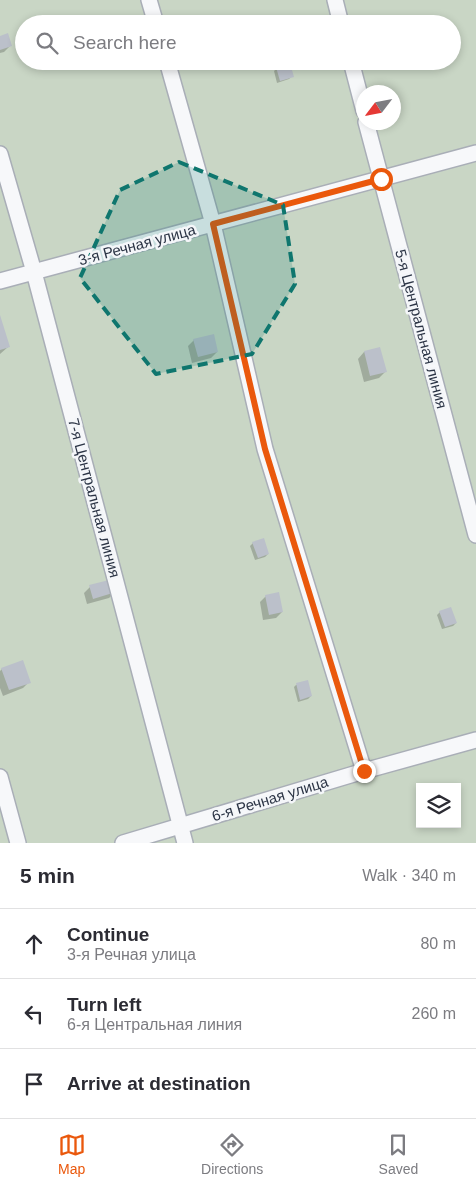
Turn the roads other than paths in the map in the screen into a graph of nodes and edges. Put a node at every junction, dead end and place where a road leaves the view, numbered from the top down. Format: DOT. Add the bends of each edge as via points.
graph roads {
  1 [pos="150,0"];
  2 [pos="335,0"];
  3 [pos="154,15"];
  4 [pos="339,15"];
  5 [pos="170,70"];
  6 [pos="353,70"];
  7 [pos="357,85"];
  8 [pos="368,130"];
  9 [pos="476,153"];
  10 [pos="0,154"];
  11 [pos="381,179"];
  12 [pos="213,224"];
  13 [pos="34,272"];
  14 [pos="0,281"];
  15 [pos="476,535"];
  16 [pos="476,740"];
  17 [pos="364,771"];
  18 [pos="0,777"];
  19 [pos="180,826"];
  20 [pos="18,843"];
  21 [pos="123,843"];
  22 [pos="185,843"];
  1 -- 3 [label="street"];
  2 -- 4 [label="street"];
  5 -- 12 [label="street"];
  6 -- 7 [label="street"];
  8 -- 11 [label="street, 5-я Центральная линия"];
  9 -- 11 [label="street, 3-я Речная улица"];
  10 -- 13 [label="street, 7-я Центральная линия"];
  11 -- 12 [label="street, 3-я Речная улица"];
  11 -- 15 [label="street, 5-я Центральная линия"];
  12 -- 13 [label="street, 3-я Речная улица"];
  12 -- 17 [label="street" via="265,449"];
  13 -- 14 [label="street, 3-я Речная улица"];
  13 -- 19 [label="street, 7-я Центральная линия"];
  16 -- 17 [label="street, 6-я Речная улица"];
  17 -- 19 [label="street, 6-я Речная улица"];
  18 -- 20 [label="street"];
  19 -- 21 [label="street, 6-я Речная улица"];
  19 -- 22 [label="street, 7-я Центральная линия"];
}
